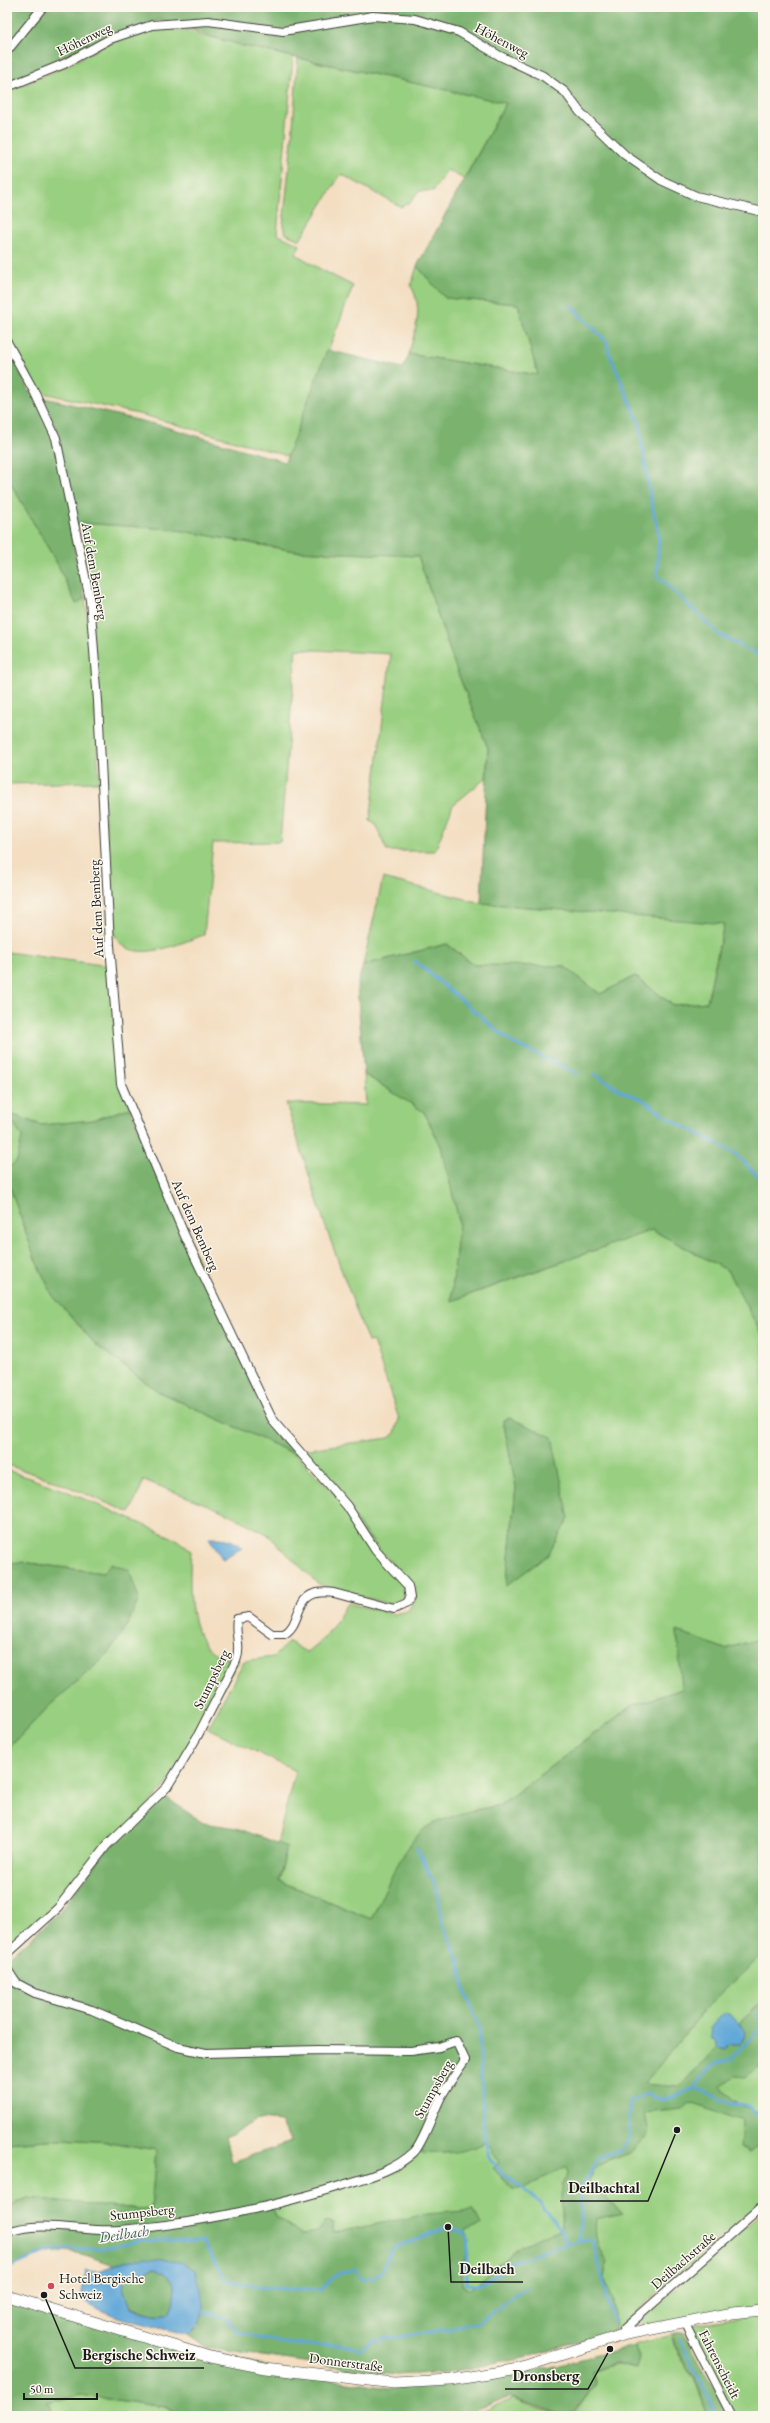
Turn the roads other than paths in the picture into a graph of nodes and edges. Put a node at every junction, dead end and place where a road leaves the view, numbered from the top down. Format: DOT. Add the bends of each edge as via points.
graph roads {
  1 [pos="43,7"];
  2 [pos="7,51"];
  3 [pos="7,87"];
  4 [pos="763,212"];
  5 [pos="7,342"];
  6 [pos="296,1448"];
  7 [pos="7,1954"];
  8 [pos="7,1968"];
  9 [pos="763,2206"];
  10 [pos="7,2232"];
  11 [pos="7,2296"];
  12 [pos="763,2310"];
  13 [pos="685,2324"];
  14 [pos="626,2334"];
  15 [pos="732,2416"];
  1 -- 2 [label="street"];
  3 -- 4 [label="street, Höhenweg" via="64,64 110,39 152,25 208,21 283,32 374,16 415,19 459,32 543,76 565,92 580,112 625,155 661,180 696,196"];
  5 -- 6 [label="street, Auf dem Bemberg" via="56,438 90,600 98,701 110,945 122,1084 184,1234 249,1372 273,1421"];
  6 -- 7 [label="street, Stumpsberg" via="347,1506 376,1551 408,1586 410,1598 407,1603 394,1609 334,1593 320,1593 305,1599 291,1628 284,1634 272,1634 249,1618 237,1619 239,1648 236,1661 197,1737 167,1786 107,1845 58,1908"];
  8 -- 10 [label="street, Stumpsberg" via="16,1983 35,1993 92,2010 178,2046 206,2053 411,2051 439,2047 456,2041 465,2060 442,2096 415,2151 401,2164 378,2173 257,2209 189,2220 120,2230 43,2224"];
  9 -- 14 [label="street, Deilbachstraße" via="624,2329"];
  11 -- 14 [label="main road, Donnerstraße" via="210,2357 265,2368 394,2383 451,2380 513,2370"];
  12 -- 13 [label="main road, Donnerstraße" via="732,2313"];
  13 -- 14 [label="main road, Donnerstraße"];
  13 -- 15 [label="street, Fahrenscheidt"];
}
